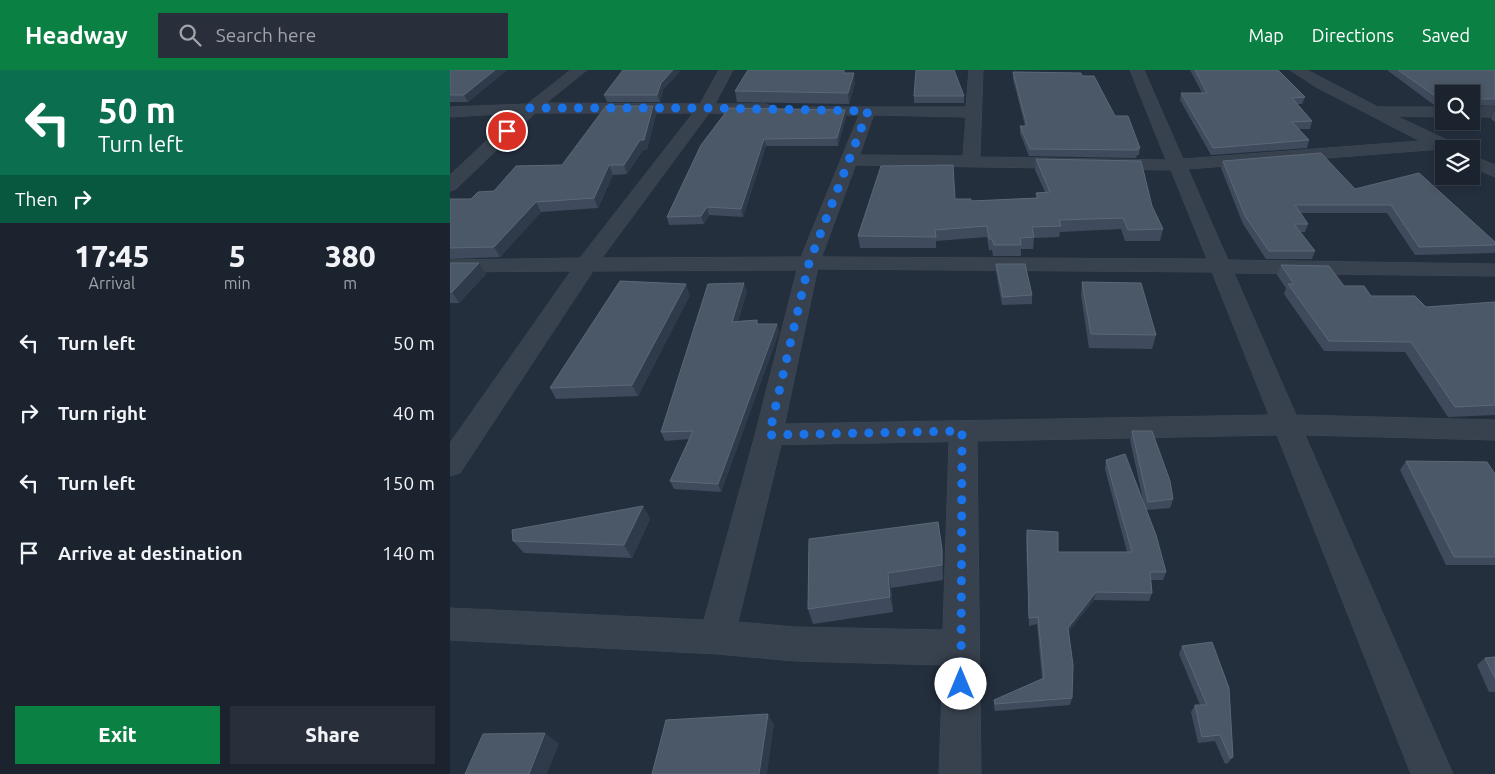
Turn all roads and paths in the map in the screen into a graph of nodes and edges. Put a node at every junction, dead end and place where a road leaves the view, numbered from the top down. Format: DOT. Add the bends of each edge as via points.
graph roads {
  1 [pos="580,70"];
  2 [pos="726,70"];
  3 [pos="976,70"];
  4 [pos="1136,70"];
  5 [pos="1297,70"];
  6 [pos="530,108"];
  7 [pos="705,108"];
  8 [pos="868,111"];
  9 [pos="1374,111"];
  10 [pos="450,112"];
  11 [pos="975,112"];
  12 [pos="1435,112"];
  13 [pos="1480,112"];
  14 [pos="1495,112"];
  15 [pos="1435,142"];
  16 [pos="1435,148"];
  17 [pos="458,154"];
  18 [pos="483,154"];
  19 [pos="849,160"];
  20 [pos="971,162"];
  21 [pos="1178,164"];
  22 [pos="1480,164"];
  23 [pos="1495,172"];
  24 [pos="450,185"];
  25 [pos="809,263"];
  26 [pos="586,265"];
  27 [pos="450,266"];
  28 [pos="1220,266"];
  29 [pos="1495,270"];
  30 [pos="1287,425"];
  31 [pos="1495,430"];
  32 [pos="962,431"];
  33 [pos="769,435"];
  34 [pos="450,465"];
  35 [pos="450,624"];
  36 [pos="717,637"];
  37 [pos="961,648"];
  38 [pos="960,774"];
  39 [pos="1432,774"];
  1 -- 6 [label="street"];
  2 -- 7 [label="street"];
  3 -- 11 [label="street"];
  4 -- 21 [label="street"];
  5 -- 9 [label="street"];
  6 -- 7 [label="street"];
  6 -- 10 [label="street"];
  6 -- 18 [label="street"];
  7 -- 8 [label="street"];
  7 -- 26 [label="street"];
  8 -- 11 [label="street"];
  8 -- 19 [label="street"];
  9 -- 12 [label="street"];
  9 -- 15 [label="street"];
  11 -- 20 [label="street"];
  13 -- 14 [label="street"];
  16 -- 21 [label="street"];
  17 -- 18 [label="street"];
  18 -- 24 [label="street"];
  19 -- 20 [label="street"];
  19 -- 25 [label="street"];
  20 -- 21 [label="street"];
  21 -- 28 [label="street"];
  22 -- 23 [label="street"];
  25 -- 26 [label="street"];
  25 -- 28 [label="street"];
  25 -- 33 [label="street"];
  26 -- 27 [label="street"];
  26 -- 34 [label="street"];
  28 -- 29 [label="street"];
  28 -- 30 [label="street"];
  30 -- 31 [label="street"];
  30 -- 32 [label="street"];
  30 -- 39 [label="street"];
  32 -- 33 [label="street"];
  32 -- 37 [label="street"];
  33 -- 36 [label="street"];
  35 -- 36 [label="street"];
  36 -- 37 [label="street" via="795,644"];
  37 -- 38 [label="street"];
}
